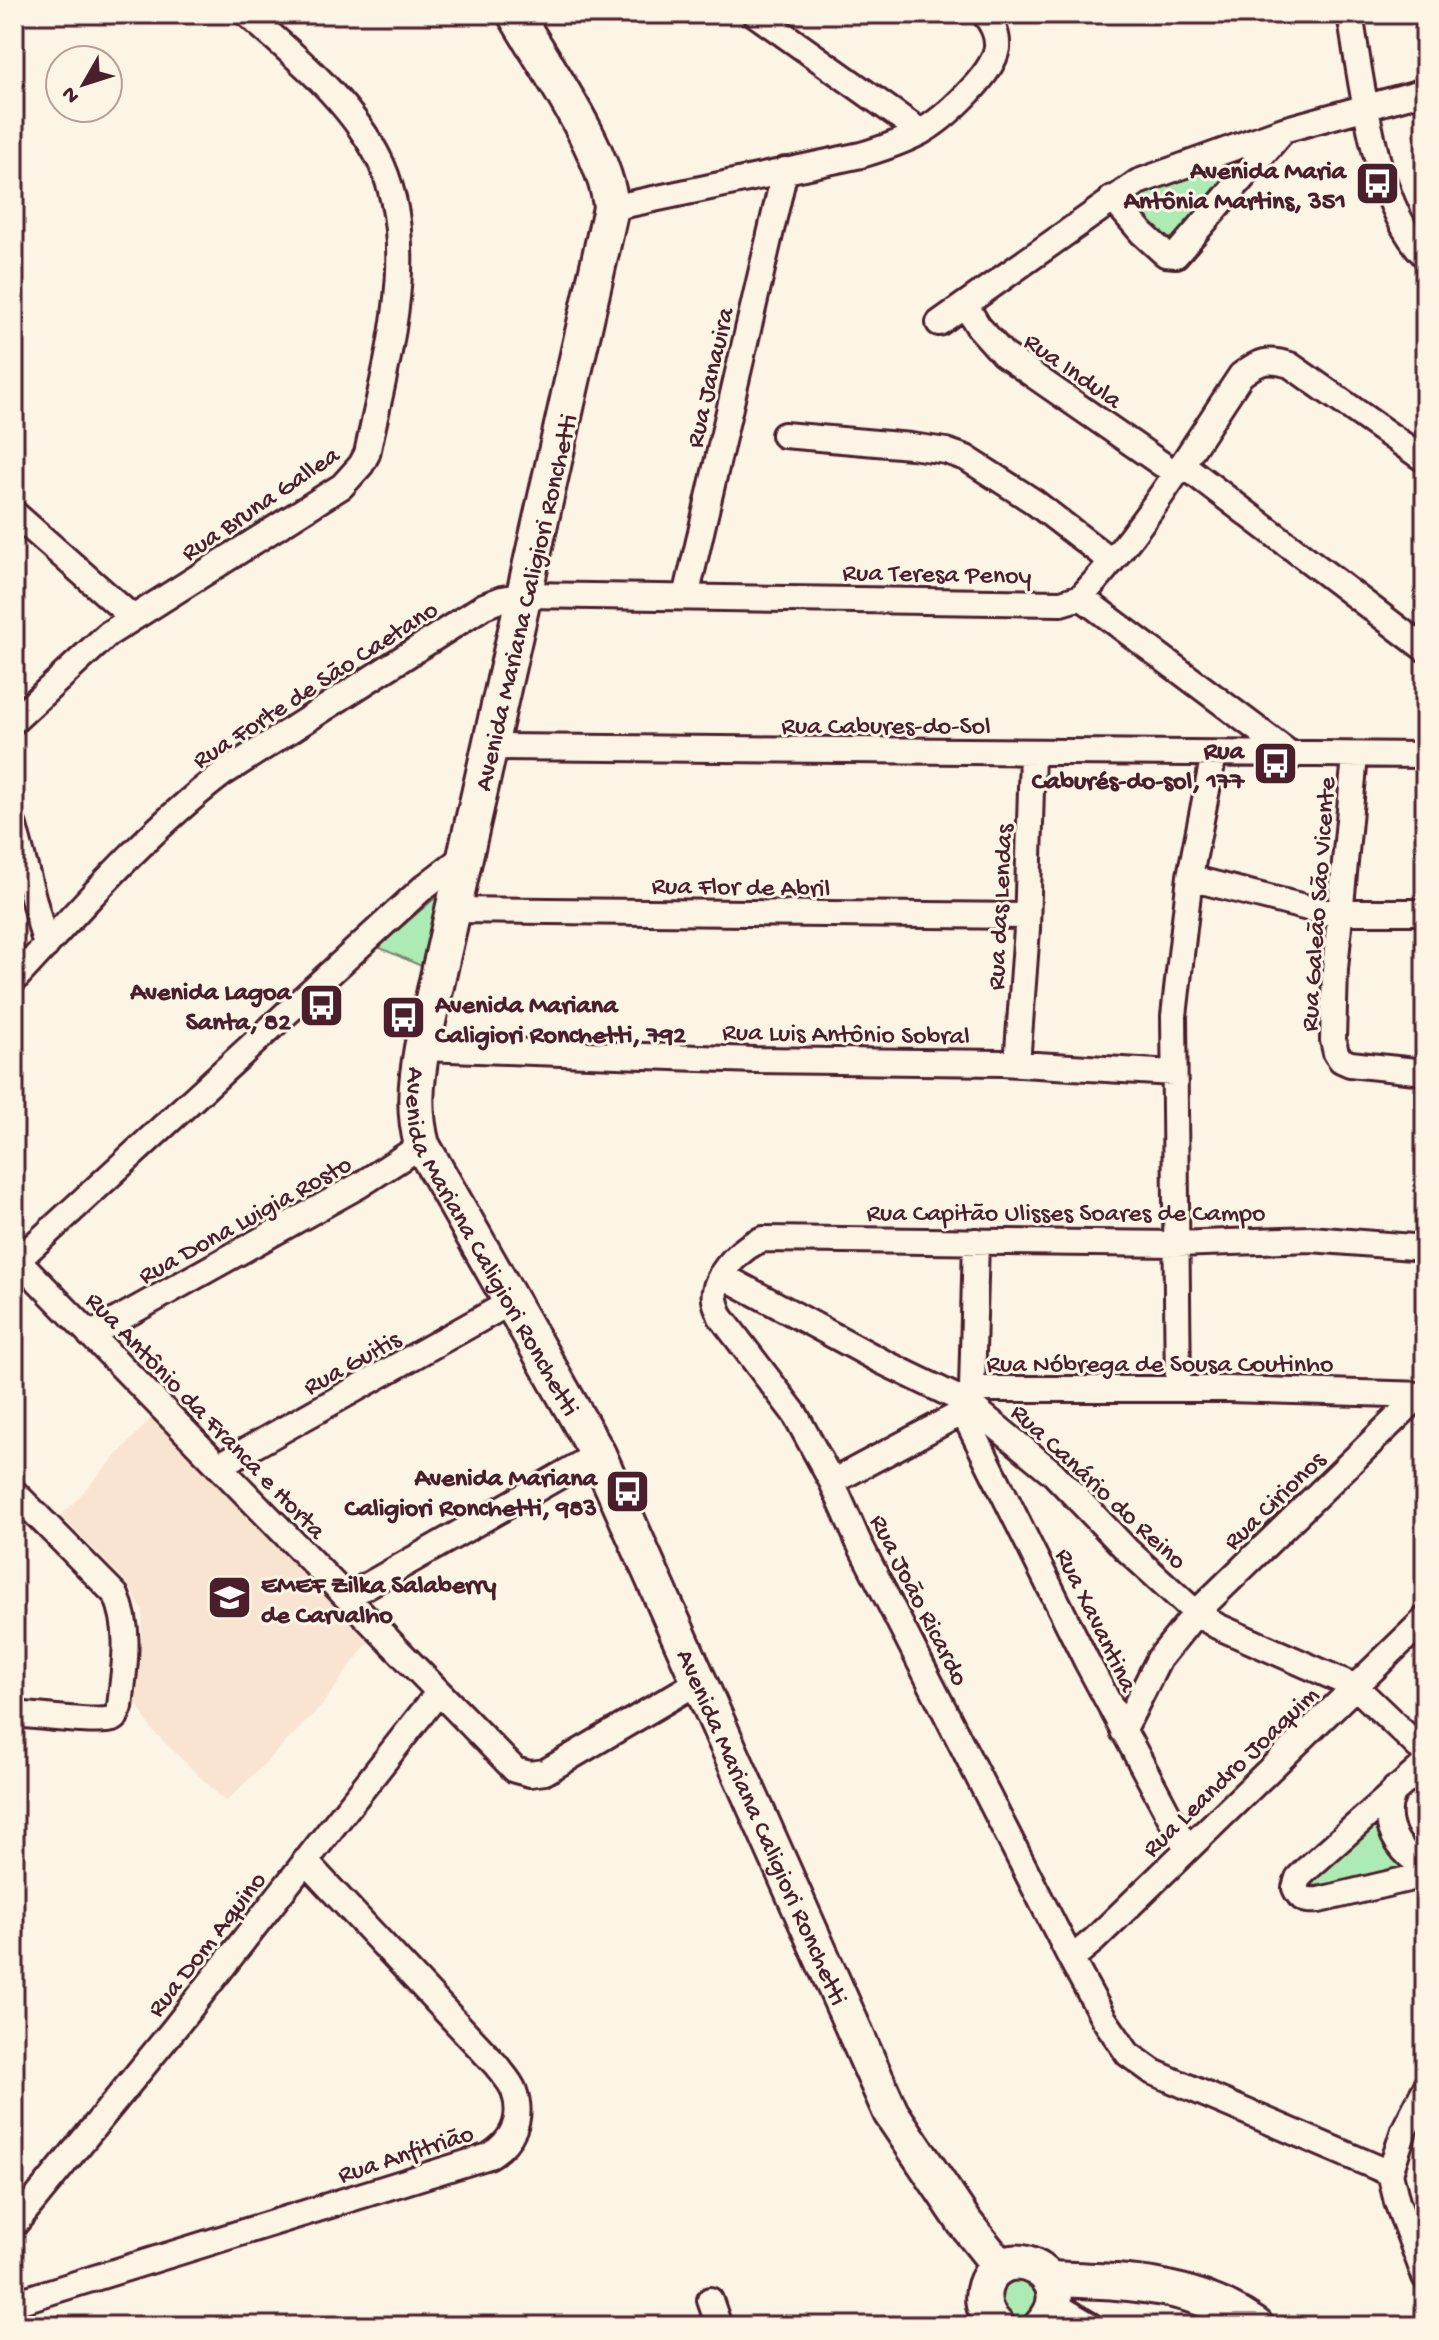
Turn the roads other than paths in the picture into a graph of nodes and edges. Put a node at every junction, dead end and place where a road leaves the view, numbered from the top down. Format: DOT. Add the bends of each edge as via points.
graph roads {
  1 [pos="247,14"];
  2 [pos="515,14"];
  3 [pos="755,14"];
  4 [pos="1350,14"];
  5 [pos="987,17"];
  6 [pos="1425,91"];
  7 [pos="1365,107"];
  8 [pos="1283,130"];
  9 [pos="921,132"];
  10 [pos="785,170"];
  11 [pos="1112,198"];
  12 [pos="611,208"];
  13 [pos="1425,256"];
  14 [pos="966,306"];
  15 [pos="939,323"];
  16 [pos="784,435"];
  17 [pos="1425,460"];
  18 [pos="1173,464"];
  19 [pos="14,513"];
  20 [pos="1111,561"];
  21 [pos="526,595"];
  22 [pos="686,597"];
  23 [pos="1081,597"];
  24 [pos="133,618"];
  25 [pos="1425,649"];
  26 [pos="14,721"];
  27 [pos="491,747"];
  28 [pos="1032,753"];
  29 [pos="1214,754"];
  30 [pos="1425,755"];
  31 [pos="1293,756"];
  32 [pos="1355,756"];
  33 [pos="14,826"];
  34 [pos="468,853"];
  35 [pos="1190,878"];
  36 [pos="453,910"];
  37 [pos="1425,912"];
  38 [pos="1342,913"];
  39 [pos="1027,916"];
  40 [pos="46,946"];
  41 [pos="14,980"];
  42 [pos="422,1048"];
  43 [pos="1017,1064"];
  44 [pos="1425,1072"];
  45 [pos="1174,1073"];
  46 [pos="422,1145"];
  47 [pos="976,1241"];
  48 [pos="1177,1244"];
  49 [pos="1425,1248"];
  50 [pos="16,1258"];
  51 [pos="721,1275"];
  52 [pos="511,1302"];
  53 [pos="90,1335"];
  54 [pos="1178,1389"];
  55 [pos="1422,1395"];
  56 [pos="968,1401"];
  57 [pos="598,1454"];
  58 [pos="218,1466"];
  59 [pos="832,1482"];
  60 [pos="14,1492"];
  61 [pos="347,1597"];
  62 [pos="1196,1613"];
  63 [pos="1425,1619"];
  64 [pos="698,1679"];
  65 [pos="1356,1687"];
  66 [pos="438,1693"];
  67 [pos="14,1714"];
  68 [pos="1123,1731"];
  69 [pos="1425,1753"];
  70 [pos="1425,1764"];
  71 [pos="1395,1789"];
  72 [pos="1187,1849"];
  73 [pos="305,1861"];
  74 [pos="1425,1867"];
  75 [pos="1425,1875"];
  76 [pos="1071,1959"];
  77 [pos="1425,2089"];
  78 [pos="1390,2173"];
  79 [pos="14,2225"];
  80 [pos="1000,2267"];
  81 [pos="1425,2277"];
  82 [pos="710,2300"];
  83 [pos="14,2303"];
  84 [pos="1048,2303"];
  85 [pos="719,2326"];
  86 [pos="997,2326"];
  87 [pos="1091,2326"];
  88 [pos="1256,2326"];
  1 -- 24 [label="street, Rua Bruna Gallea" via="334,96 376,152 387,178 397,233 395,317 367,454 352,477"];
  2 -- 12 [label="street, Avenida Mariana Caligiori Ronchetti" via="590,144"];
  3 -- 9 [label="street"];
  4 -- 7 [label="street"];
  5 -- 9 [label="street" via="997,49 988,66 952,110"];
  6 -- 7 [label="street"];
  7 -- 8 [label="street"];
  7 -- 13 [label="street" via="1403,226"];
  8 -- 11 [label="street" via="1138,182"];
  8 -- 11 [label="street" via="1176,255 1165,254"];
  9 -- 10 [label="street" via="861,155"];
  10 -- 12 [label="street"];
  10 -- 22 [label="street, Rua Janauira"];
  11 -- 14 [label="street"];
  12 -- 21 [label="street, Avenida Mariana Caligiori Ronchetti"];
  14 -- 15 [label="street"];
  14 -- 18 [label="street, Rua Indula" via="1003,354"];
  16 -- 20 [label="street" via="911,446 966,458"];
  17 -- 18 [label="street" via="1274,359 1241,375"];
  18 -- 20 [label="street"];
  18 -- 25 [label="street, Rua Indula"];
  19 -- 24 [label="street"];
  20 -- 23 [label="street"];
  21 -- 22 [label="street, Rua Teresa Penoy"];
  21 -- 27 [label="street, Avenida Mariana Caligiori Ronchetti"];
  21 -- 40 [label="street, Rua Forte de São Caetano" via="484,606 222,774"];
  22 -- 23 [label="street, Rua Teresa Penoy" via="1061,603"];
  23 -- 31 [label="street"];
  24 -- 26 [label="street, Rua Bruna Gallea" via="90,648"];
  27 -- 28 [label="street, Rua Cabures-do-Sol"];
  27 -- 34 [label="street, Avenida Mariana Caligiori Ronchetti"];
  28 -- 29 [label="street, Rua Cabures-do-Sol"];
  28 -- 39 [label="street, Rua das Lendas"];
  29 -- 31 [label="street, Rua Cabures-do-Sol"];
  29 -- 35 [label="street"];
  30 -- 32 [label="street, Rua Cabures-do-Sol"];
  31 -- 32 [label="street, Rua Cabures-do-Sol"];
  32 -- 38 [label="street, Rua Galeão São Vicente"];
  33 -- 40 [label="street"];
  34 -- 36 [label="street, Avenida Mariana Caligiori Ronchetti"];
  34 -- 50 [label="street" via="424,887"];
  35 -- 38 [label="street"];
  35 -- 45 [label="street" via="1178,966"];
  36 -- 39 [label="street, Rua Flor de Abril"];
  36 -- 42 [label="street, Avenida Mariana Caligiori Ronchetti"];
  37 -- 38 [label="street"];
  38 -- 44 [label="street, Rua Galeão São Vicente" via="1335,969 1336,1053 1350,1064"];
  39 -- 43 [label="street, Rua das Lendas"];
  40 -- 41 [label="street, Rua Forte de São Caetano"];
  42 -- 43 [label="street, Rua Luis Antônio Sobral"];
  42 -- 46 [label="street, Avenida Mariana Caligiori Ronchetti" via="415,1111"];
  43 -- 45 [label="street, Rua Luis Antônio Sobral"];
  45 -- 48 [label="street"];
  46 -- 52 [label="street, Avenida Mariana Caligiori Ronchetti"];
  46 -- 53 [label="street, Rua Dona Luigia Rosto"];
  47 -- 48 [label="street, Rua Capitão Ulisses Soares de Campo"];
  47 -- 51 [label="street, Rua Capitão Ulisses Soares de Campo" via="763,1239 745,1249"];
  47 -- 56 [label="street, Rua Xavantina"];
  48 -- 49 [label="street, Rua Capitão Ulisses Soares de Campo" via="1311,1239"];
  48 -- 54 [label="street"];
  50 -- 53 [label="street, Rua Antônio da Franca e Horta"];
  51 -- 56 [label="street, Rua Canário do Reino"];
  51 -- 59 [label="street, Rua João Ricardo" via="714,1292 721,1317 795,1414"];
  52 -- 57 [label="street, Avenida Mariana Caligiori Ronchetti"];
  52 -- 58 [label="street, Rua Guitis"];
  53 -- 58 [label="street, Rua Antônio da Franca e Horta"];
  54 -- 55 [label="street, Rua Nóbrega de Sousa Coutinho"];
  54 -- 56 [label="street, Rua Nóbrega de Sousa Coutinho"];
  55 -- 62 [label="street, Rua Cirionos"];
  56 -- 59 [label="street, Rua Nóbrega de Sousa Coutinho"];
  56 -- 62 [label="street, Rua Canário do Reino" via="1053,1473"];
  56 -- 68 [label="street, Rua Xavantina"];
  57 -- 61 [label="street"];
  57 -- 64 [label="street, Avenida Mariana Caligiori Ronchetti"];
  58 -- 61 [label="street, Rua Antônio da Franca e Horta"];
  59 -- 76 [label="street, Rua João Ricardo"];
  60 -- 67 [label="street" via="116,1595 127,1636 120,1707 112,1720"];
  61 -- 66 [label="street, Rua Antônio da Franca e Horta"];
  62 -- 65 [label="street, Rua Canário do Reino"];
  62 -- 68 [label="street, Rua Cirionos" via="1159,1659"];
  63 -- 65 [label="street, Rua Leandro Joaquim"];
  64 -- 66 [label="street, Rua Antônio da Franca e Horta" via="545,1772 530,1774 515,1770"];
  64 -- 80 [label="street, Avenida Mariana Caligiori Ronchetti" via="891,2113"];
  65 -- 69 [label="street, Rua Canário do Reino"];
  65 -- 72 [label="street, Rua Leandro Joaquim"];
  66 -- 73 [label="street, Rua Dom Aquino"];
  68 -- 72 [label="street, Rua Xavantina"];
  70 -- 71 [label="street"];
  71 -- 74 [label="street" via="1389,1808 1391,1828 1398,1844"];
  71 -- 75 [label="street" via="1298,1878 1295,1888 1306,1901 1319,1900"];
  72 -- 76 [label="street, Rua Leandro Joaquim"];
  73 -- 79 [label="street, Rua Dom Aquino"];
  73 -- 83 [label="street, Rua Anfitrião" via="514,2089 515,2121 504,2147 459,2166"];
  76 -- 78 [label="street, Rua João Ricardo" via="1128,2054 1153,2072"];
  77 -- 78 [label="street"];
  78 -- 81 [label="street"];
  80 -- 84 [label="street" via="1027,2263 1040,2269"];
  80 -- 86 [label="street" via="983,2296"];
  82 -- 85 [label="street"];
  84 -- 87 [label="street"];
  84 -- 88 [label="street" via="1177,2289 1215,2302"];
}
